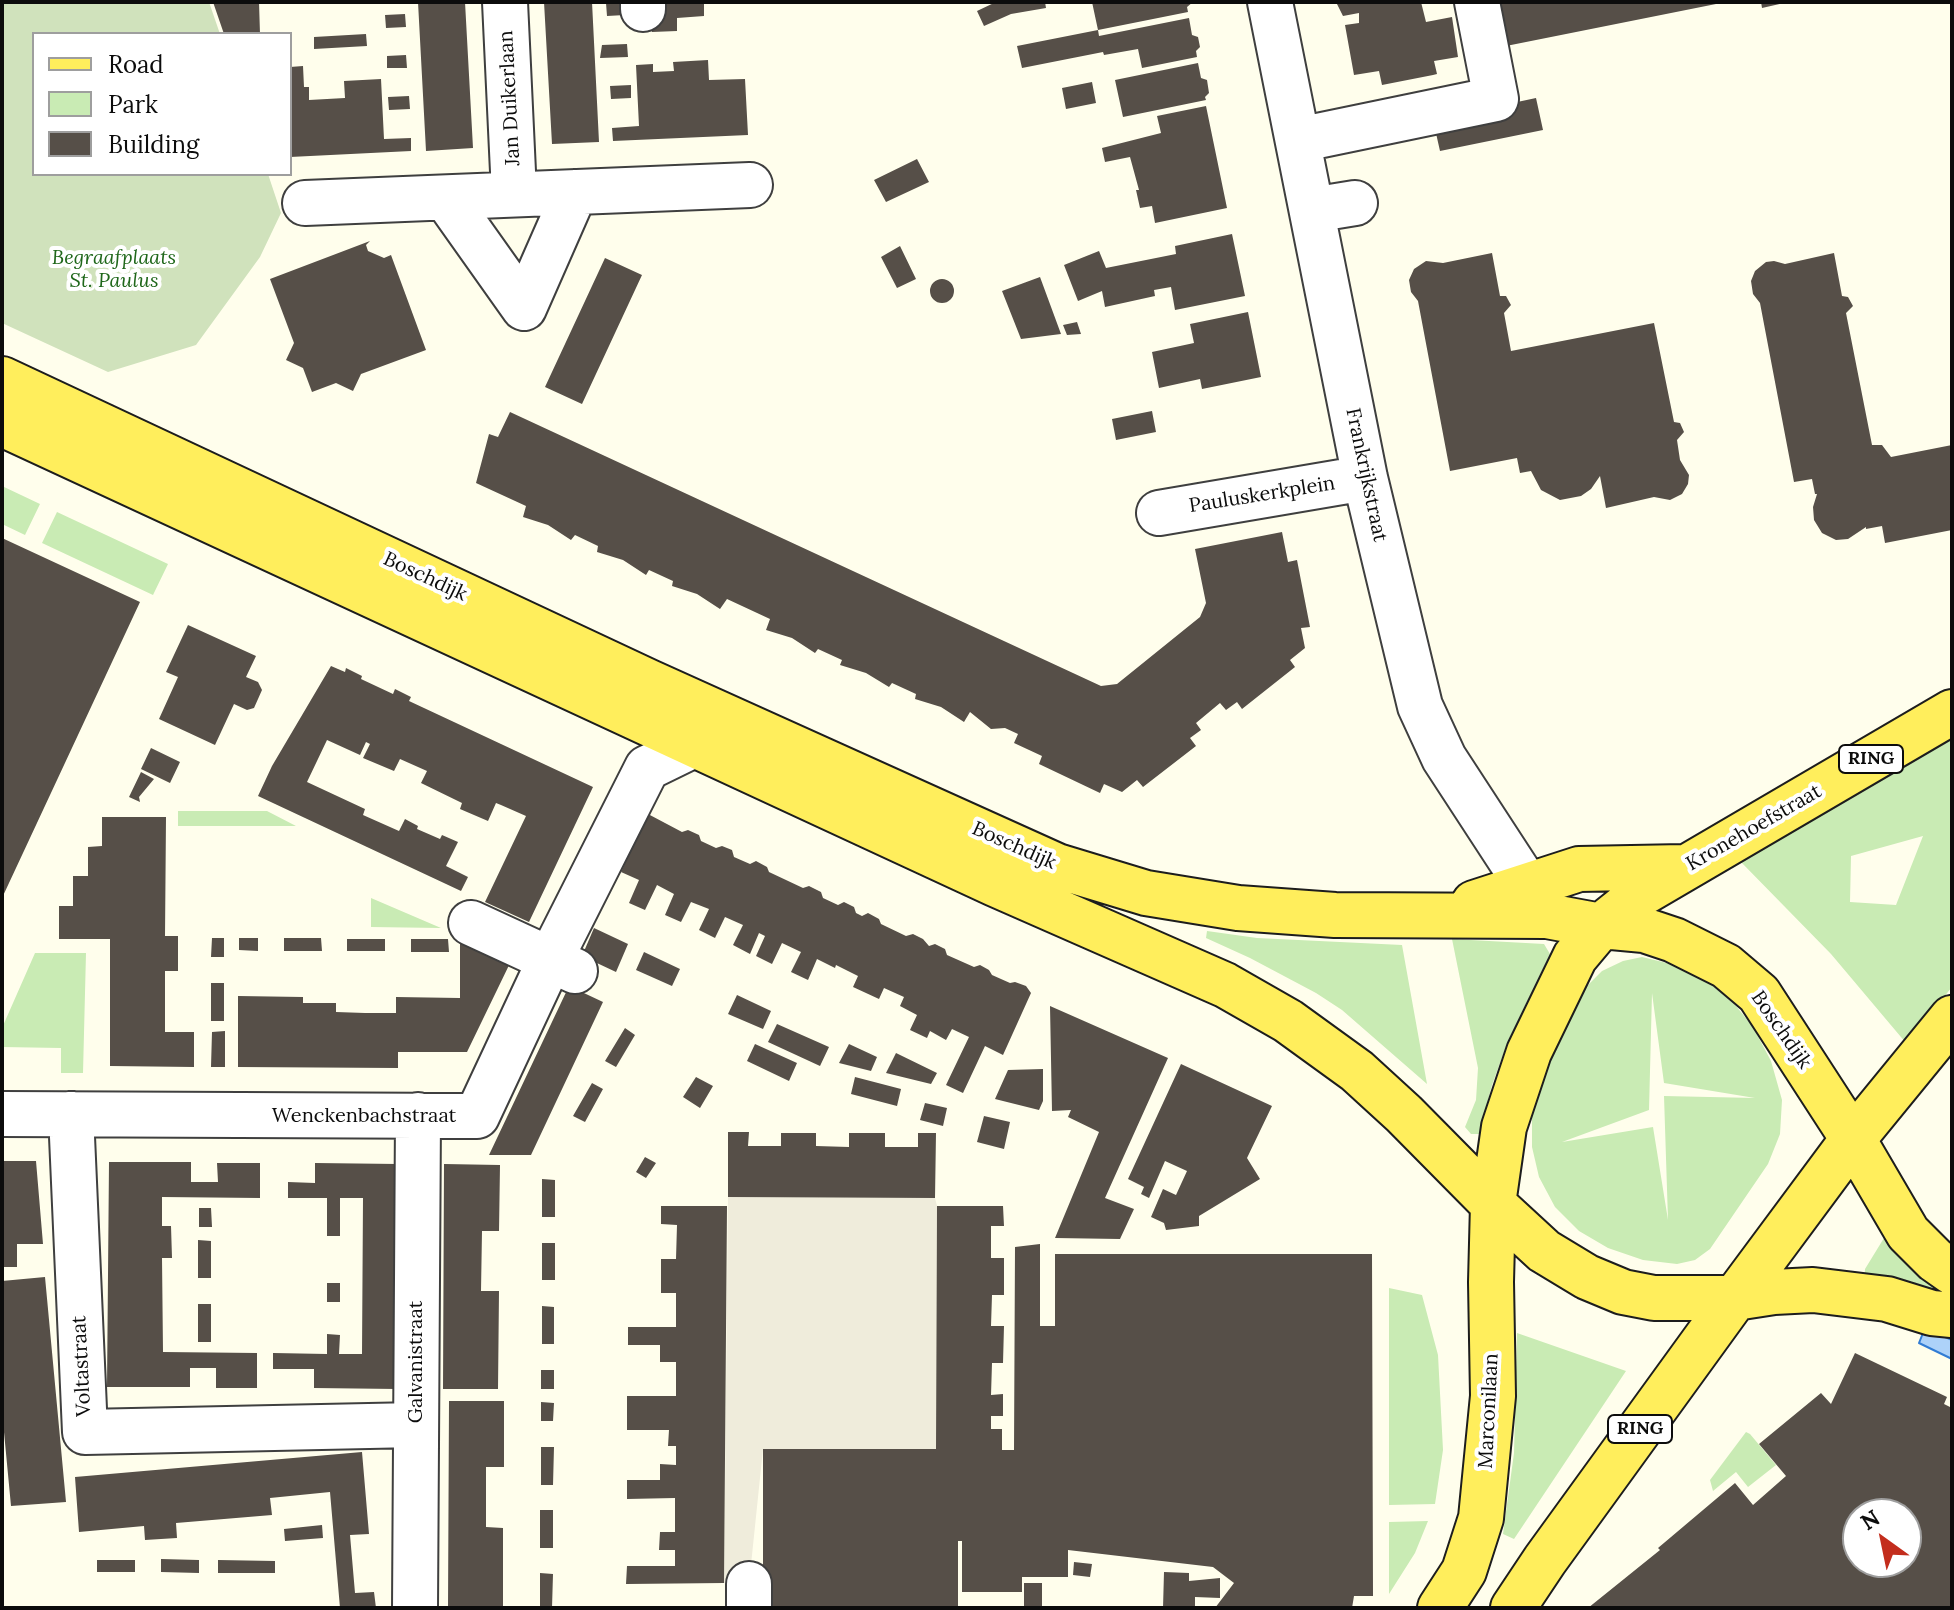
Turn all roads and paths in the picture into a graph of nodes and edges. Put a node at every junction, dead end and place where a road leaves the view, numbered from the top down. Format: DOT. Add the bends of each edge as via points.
graph roads {
  1 [pos="505,2"];
  2 [pos="1270,2"];
  3 [pos="1477,2"];
  4 [pos="1298,140"];
  5 [pos="750,185"];
  6 [pos="575,192"];
  7 [pos="514,193"];
  8 [pos="446,198"];
  9 [pos="305,203"];
  10 [pos="1355,203"];
  11 [pos="1312,210"];
  12 [pos="2,379"];
  13 [pos="2,424"];
  14 [pos="1365,478"];
  15 [pos="1159,513"];
  16 [pos="1952,712"];
  17 [pos="694,745"];
  18 [pos="1686,867"];
  19 [pos="1537,901"];
  20 [pos="471,923"];
  21 [pos="1601,926"];
  22 [pos="563,965"];
  23 [pos="1944,1032"];
  24 [pos="2,1114"];
  25 [pos="71,1114"];
  26 [pos="418,1115"];
  27 [pos="1853,1139"];
  28 [pos="1493,1204"];
  29 [pos="1952,1272"];
  30 [pos="1735,1298"];
  31 [pos="1952,1315"];
  32 [pos="416,1425"];
  33 [pos="415,1608"];
  34 [pos="1440,1608"];
  35 [pos="1513,1608"];
  1 -- 7 [label="street, Jan Duikerlaan"];
  2 -- 4 [label="street, Frankrijkstraat"];
  3 -- 4 [label="street" via="1496,99"];
  4 -- 11 [label="street, Frankrijkstraat"];
  5 -- 6 [label="street, Jan Duikerlaan"];
  6 -- 7 [label="street, Jan Duikerlaan"];
  6 -- 8 [label="street" via="524,308"];
  7 -- 8 [label="street, Jan Duikerlaan"];
  8 -- 9 [label="street, Jan Duikerlaan"];
  10 -- 11 [label="street"];
  11 -- 14 [label="street, Frankrijkstraat"];
  12 -- 19 [label="main road, Boschdijk" via="1057,866 1146,893 1238,908 1335,915 1442,914"];
  13 -- 17 [label="main road, Boschdijk"];
  14 -- 15 [label="street, Pauluskerkplein"];
  14 -- 19 [label="street, Frankrijkstraat" via="1420,706 1444,758"];
  16 -- 18 [label="main road, Kronehoefstraat / RING"];
  17 -- 22 [label="street, Wenckenbachstraat" via="647,768"];
  17 -- 28 [label="main road, Boschdijk" via="1225,985 1288,1021 1357,1071"];
  18 -- 19 [label="main road, Boschdijk" via="1579,869"];
  18 -- 21 [label="main road, Kronehoefstraat / RING"];
  19 -- 21 [label="main road, Boschdijk"];
  20 -- 22 [label="street"];
  21 -- 27 [label="main road, Boschdijk" via="1644,930 1726,966 1759,994"];
  21 -- 28 [label="main road, RING" via="1575,957 1529,1052 1504,1127"];
  22 -- 26 [label="street, Wenckenbachstraat" via="477,1116"];
  23 -- 27 [label="main road, RING"];
  24 -- 25 [label="street, Wenckenbachstraat"];
  25 -- 26 [label="street, Wenckenbachstraat"];
  25 -- 32 [label="street, Voltastraat" via="85,1432"];
  26 -- 32 [label="street, Galvanistraat"];
  27 -- 29 [label="main road, Boschdijk" via="1908,1233"];
  27 -- 30 [label="main road, RING"];
  28 -- 30 [label="main road, Boschdijk" via="1544,1251 1623,1292 1676,1300"];
  28 -- 34 [label="main road, Marconilaan / RING" via="1493,1396 1481,1518 1464,1571"];
  30 -- 31 [label="main road, Boschdijk" via="1813,1290 1887,1299"];
  30 -- 35 [label="main road, RING"];
  32 -- 33 [label="street, Galvanistraat"];
}
